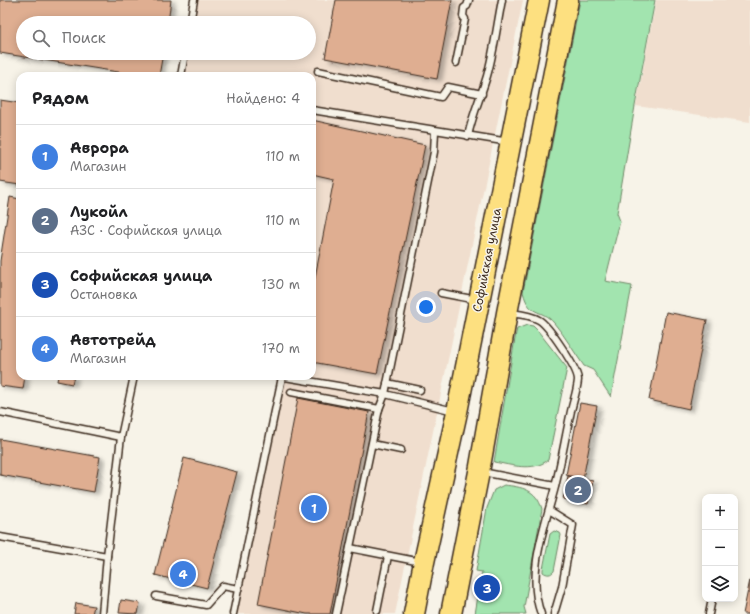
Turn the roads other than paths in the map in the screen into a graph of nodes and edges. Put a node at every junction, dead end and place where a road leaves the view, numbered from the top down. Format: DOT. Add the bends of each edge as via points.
graph roads {
  1 [pos="194,0"];
  2 [pos="468,0"];
  3 [pos="502,0"];
  4 [pos="539,0"];
  5 [pos="568,0"];
  6 [pos="191,16"];
  7 [pos="184,60"];
  8 [pos="456,63"];
  9 [pos="318,71"];
  10 [pos="182,72"];
  11 [pos="482,94"];
  12 [pos="316,111"];
  13 [pos="435,131"];
  14 [pos="468,136"];
  15 [pos="510,142"];
  16 [pos="441,293"];
  17 [pos="479,300"];
  18 [pos="507,313"];
  19 [pos="133,380"];
  20 [pos="279,380"];
  21 [pos="303,380"];
  22 [pos="387,383"];
  23 [pos="420,390"];
  24 [pos="291,392"];
  25 [pos="385,394"];
  26 [pos="379,409"];
  27 [pos="0,412"];
  28 [pos="457,412"];
  29 [pos="122,437"];
  30 [pos="372,444"];
  31 [pos="401,450"];
  32 [pos="479,472"];
  33 [pos="555,486"];
  34 [pos="549,510"];
  35 [pos="0,537"];
  36 [pos="350,548"];
  37 [pos="107,556"];
  38 [pos="388,556"];
  39 [pos="424,562"];
  40 [pos="238,589"];
  41 [pos="156,596"];
  42 [pos="711,602"];
  43 [pos="377,611"];
  44 [pos="102,614"];
  45 [pos="233,614"];
  46 [pos="336,614"];
  47 [pos="414,614"];
  48 [pos="451,614"];
  49 [pos="541,614"];
  50 [pos="554,614"];
  51 [pos="709,614"];
  1 -- 6 [label="lane"];
  2 -- 8 [label="lane" via="464,8 465,19"];
  3 -- 11 [label="lane"];
  4 -- 15 [label="main road, Софийская улица"];
  5 -- 18 [label="main road"];
  7 -- 10 [label="lane"];
  9 -- 11 [label="lane" via="441,97 448,87"];
  11 -- 14 [label="lane"];
  12 -- 13 [label="lane"];
  13 -- 14 [label="lane"];
  13 -- 22 [label="lane" via="434,152"];
  14 -- 15 [label="lane"];
  15 -- 17 [label="main road, Софийская улица"];
  16 -- 17 [label="lane"];
  17 -- 28 [label="main road, Софийская улица"];
  18 -- 32 [label="main road"];
  18 -- 33 [label="lane" via="539,320 570,359 578,379"];
  19 -- 29 [label="lane"];
  20 -- 40 [label="lane"];
  21 -- 25 [label="lane"];
  22 -- 23 [label="lane"];
  22 -- 25 [label="lane"];
  24 -- 26 [label="lane"];
  25 -- 26 [label="lane"];
  25 -- 28 [label="lane"];
  26 -- 30 [label="lane"];
  27 -- 29 [label="lane"];
  28 -- 39 [label="main road, Софийская улица"];
  29 -- 37 [label="lane"];
  30 -- 31 [label="lane"];
  30 -- 36 [label="lane"];
  32 -- 33 [label="lane"];
  32 -- 48 [label="main road"];
  33 -- 34 [label="lane"];
  34 -- 49 [label="lane" via="534,574"];
  34 -- 50 [label="lane" via="573,525 562,587"];
  35 -- 37 [label="lane"];
  36 -- 38 [label="lane"];
  36 -- 46 [label="lane"];
  37 -- 44 [label="lane"];
  38 -- 39 [label="lane"];
  38 -- 43 [label="lane"];
  39 -- 47 [label="main road, Софийская улица"];
  40 -- 41 [label="lane" via="223,586 206,605"];
  40 -- 45 [label="lane"];
  42 -- 51 [label="lane"];
}
